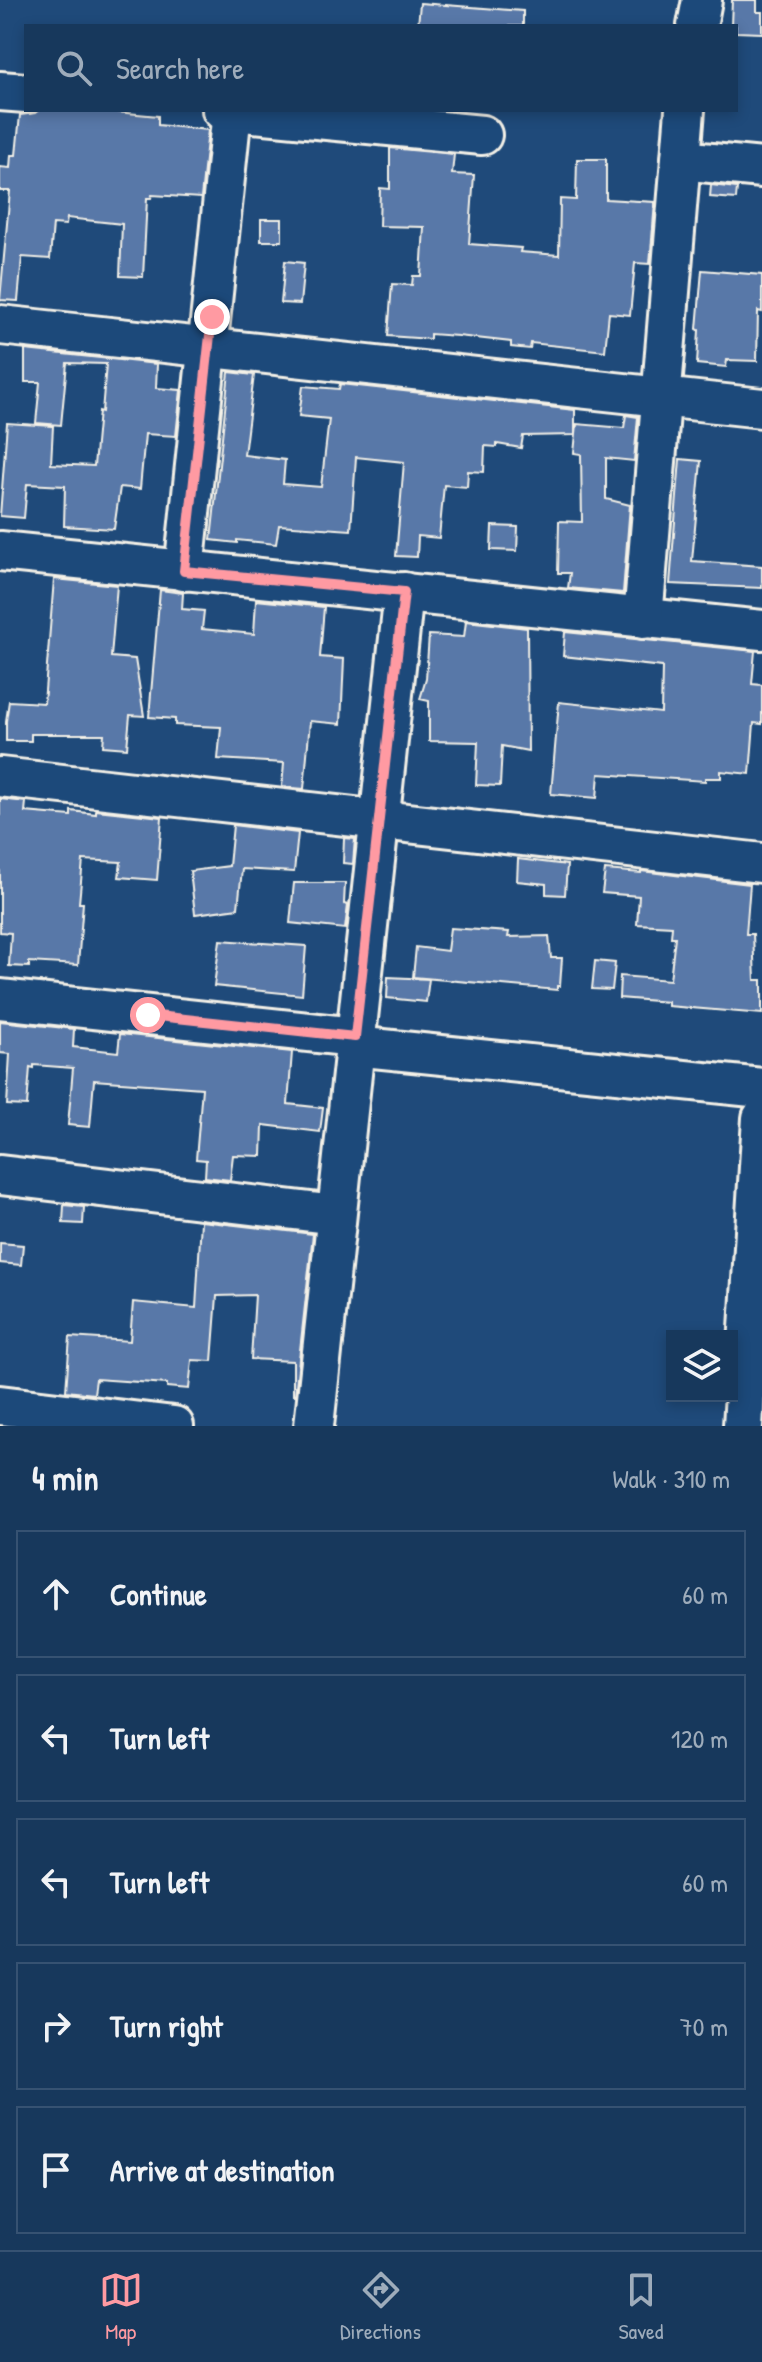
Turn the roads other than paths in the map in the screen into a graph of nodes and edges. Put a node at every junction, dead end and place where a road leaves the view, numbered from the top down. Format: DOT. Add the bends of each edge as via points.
graph roads {
  1 [pos="702,0"];
  2 [pos="697,24"];
  3 [pos="0,91"];
  4 [pos="24,93"];
  5 [pos="232,112"];
  6 [pos="242,112"];
  7 [pos="685,112"];
  8 [pos="482,135"];
  9 [pos="681,160"];
  10 [pos="762,168"];
  11 [pos="0,325"];
  12 [pos="209,347"];
  13 [pos="662,396"];
  14 [pos="762,408"];
  15 [pos="0,551"];
  16 [pos="184,571"];
  17 [pos="404,592"];
  18 [pos="643,619"];
  19 [pos="762,630"];
  20 [pos="0,777"];
  21 [pos="378,819"];
  22 [pos="762,863"];
  23 [pos="0,999"];
  24 [pos="354,1041"];
  25 [pos="762,1088"];
  26 [pos="762,1118"];
  27 [pos="0,1175"];
  28 [pos="336,1215"];
  29 [pos="0,1405"];
  30 [pos="174,1426"];
  31 [pos="314,1426"];
  32 [pos="743,1426"];
  1 -- 2 [label="street"];
  3 -- 4 [label="street"];
  5 -- 12 [label="street"];
  6 -- 8 [label="street"];
  7 -- 9 [label="street"];
  9 -- 10 [label="street"];
  9 -- 13 [label="street"];
  11 -- 12 [label="street"];
  12 -- 13 [label="street"];
  12 -- 16 [label="street"];
  13 -- 14 [label="street"];
  13 -- 18 [label="street"];
  15 -- 16 [label="street"];
  16 -- 17 [label="street"];
  17 -- 18 [label="street"];
  17 -- 21 [label="street"];
  18 -- 19 [label="street"];
  20 -- 21 [label="street"];
  21 -- 22 [label="street"];
  21 -- 24 [label="street"];
  23 -- 24 [label="street"];
  24 -- 25 [label="street"];
  24 -- 28 [label="street"];
  26 -- 32 [label="street"];
  27 -- 28 [label="street"];
  28 -- 31 [label="street"];
  29 -- 30 [label="street"];
}
